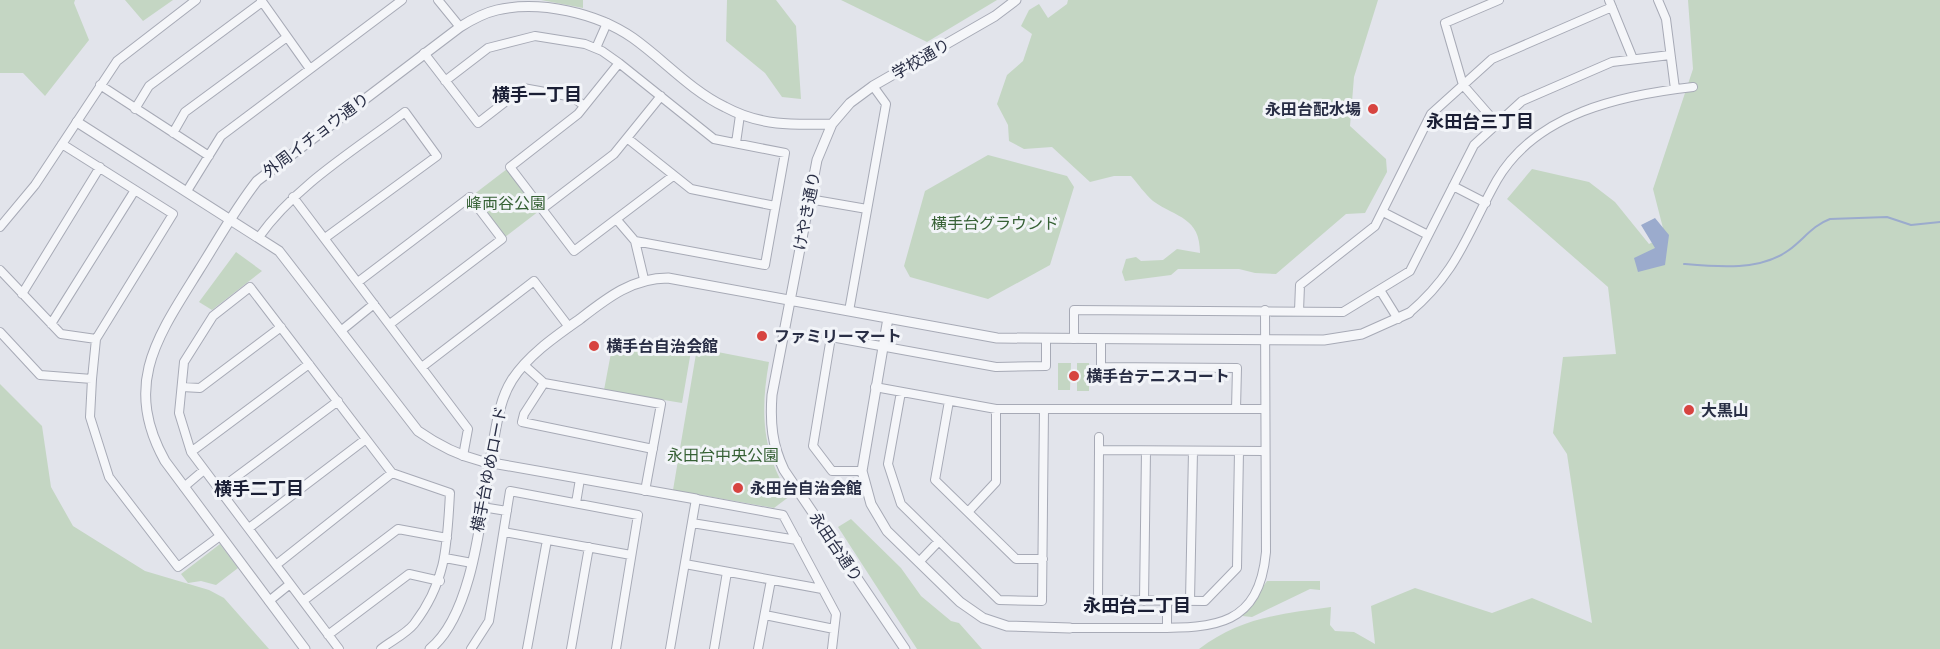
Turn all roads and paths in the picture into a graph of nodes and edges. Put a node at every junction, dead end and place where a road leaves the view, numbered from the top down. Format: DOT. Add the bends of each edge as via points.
graph roads {
  1 [pos="196,0"];
  2 [pos="402,0"];
  3 [pos="438,0"];
  4 [pos="1016,0"];
  5 [pos="1499,0"];
  6 [pos="1658,0"];
  7 [pos="261,1"];
  8 [pos="1610,4"];
  9 [pos="607,23"];
  10 [pos="460,27"];
  11 [pos="287,37"];
  12 [pos="596,48"];
  13 [pos="424,53"];
  14 [pos="1670,55"];
  15 [pos="1633,59"];
  16 [pos="619,63"];
  17 [pos="310,69"];
  18 [pos="445,81"];
  19 [pos="1463,85"];
  20 [pos="100,86"];
  21 [pos="873,86"];
  22 [pos="1693,87"];
  23 [pos="1675,89"];
  24 [pos="661,96"];
  25 [pos="584,106"];
  26 [pos="135,108"];
  27 [pos="740,115"];
  28 [pos="77,122"];
  29 [pos="832,124"];
  30 [pos="1497,124"];
  31 [pos="173,133"];
  32 [pos="627,138"];
  33 [pos="736,143"];
  34 [pos="62,144"];
  35 [pos="209,156"];
  36 [pos="100,167"];
  37 [pos="674,176"];
  38 [pos="1453,186"];
  39 [pos="135,189"];
  40 [pos="187,191"];
  41 [pos="293,197"];
  42 [pos="809,198"];
  43 [pos="1486,202"];
  44 [pos="775,206"];
  45 [pos="542,209"];
  46 [pos="867,209"];
  47 [pos="1383,212"];
  48 [pos="231,219"];
  49 [pos="617,220"];
  50 [pos="0,226"];
  51 [pos="1428,235"];
  52 [pos="259,237"];
  53 [pos="325,238"];
  54 [pos="635,241"];
  55 [pos="0,270"];
  56 [pos="644,279"];
  57 [pos="358,282"];
  58 [pos="1380,290"];
  59 [pos="22,294"];
  60 [pos="791,300"];
  61 [pos="374,304"];
  62 [pos="1265,310"];
  63 [pos="849,311"];
  64 [pos="1299,311"];
  65 [pos="1409,313"];
  66 [pos="888,318"];
  67 [pos="1398,319"];
  68 [pos="51,324"];
  69 [pos="390,324"];
  70 [pos="281,327"];
  71 [pos="569,327"];
  72 [pos="342,330"];
  73 [pos="0,332"];
  74 [pos="96,339"];
  75 [pos="1046,339"];
  76 [pos="1074,339"];
  77 [pos="1101,339"];
  78 [pos="1265,340"];
  79 [pos="882,346"];
  80 [pos="309,364"];
  81 [pos="524,365"];
  82 [pos="422,367"];
  83 [pos="92,379"];
  84 [pos="544,383"];
  85 [pos="182,387"];
  86 [pos="875,387"];
  87 [pos="902,392"];
  88 [pos="338,401"];
  89 [pos="949,401"];
  90 [pos="996,409"];
  91 [pos="1044,409"];
  92 [pos="1265,409"];
  93 [pos="1236,410"];
  94 [pos="1099,437"];
  95 [pos="366,439"];
  96 [pos="652,448"];
  97 [pos="1099,450"];
  98 [pos="1146,451"];
  99 [pos="1193,451"];
  100 [pos="1239,451"];
  101 [pos="1265,451"];
  102 [pos="191,452"];
  103 [pos="463,456"];
  104 [pos="489,462"];
  105 [pos="204,470"];
  106 [pos="862,471"];
  107 [pos="393,473"];
  108 [pos="580,479"];
  109 [pos="184,487"];
  110 [pos="220,489"];
  111 [pos="645,490"];
  112 [pos="696,499"];
  113 [pos="576,503"];
  114 [pos="482,507"];
  115 [pos="507,511"];
  116 [pos="968,512"];
  117 [pos="692,523"];
  118 [pos="249,528"];
  119 [pos="504,532"];
  120 [pos="220,536"];
  121 [pos="447,538"];
  122 [pos="547,540"];
  123 [pos="797,540"];
  124 [pos="939,541"];
  125 [pos="589,547"];
  126 [pos="631,555"];
  127 [pos="445,558"];
  128 [pos="1043,559"];
  129 [pos="919,562"];
  130 [pos="472,563"];
  131 [pos="685,564"];
  132 [pos="276,565"];
  133 [pos="727,572"];
  134 [pos="771,580"];
  135 [pos="440,581"];
  136 [pos="290,584"];
  137 [pos="822,589"];
  138 [pos="268,601"];
  139 [pos="1144,601"];
  140 [pos="1190,601"];
  141 [pos="303,602"];
  142 [pos="1167,602"];
  143 [pos="765,615"];
  144 [pos="1070,628"];
  145 [pos="1167,628"];
  146 [pos="834,629"];
  147 [pos="328,635"];
  148 [pos="903,645"];
  149 [pos="305,649"];
  150 [pos="339,649"];
  151 [pos="381,649"];
  152 [pos="430,649"];
  153 [pos="471,649"];
  154 [pos="527,649"];
  155 [pos="571,649"];
  156 [pos="616,649"];
  157 [pos="670,649"];
  158 [pos="714,649"];
  159 [pos="758,649"];
  160 [pos="832,649"];
  161 [pos="893,649"];
  1 -- 20 [label="street" via="117,61"];
  2 -- 17 [label="street"];
  3 -- 10 [label="street"];
  4 -- 21 [label="street, 学校通り"];
  5 -- 19 [label="street" via="1445,23"];
  6 -- 14 [label="street" via="1666,19"];
  7 -- 11 [label="street"];
  7 -- 26 [label="street" via="149,86"];
  8 -- 15 [label="street"];
  8 -- 19 [label="street" via="1492,59"];
  9 -- 10 [label="street, 外周イチョウ通り" via="584,15 518,7 484,14"];
  9 -- 12 [label="street"];
  9 -- 27 [label="street, 外周イチョウ通り" via="633,38 706,97"];
  10 -- 13 [label="street, 外周イチョウ通り"];
  11 -- 17 [label="street"];
  11 -- 31 [label="street" via="185,112"];
  12 -- 16 [label="street"];
  12 -- 18 [label="street" via="535,36 488,48"];
  13 -- 18 [label="street"];
  13 -- 48 [label="street, 外周イチョウ通り" via="268,171"];
  14 -- 15 [label="street"];
  14 -- 23 [label="street"];
  15 -- 30 [label="street" via="1612,62 1522,101"];
  16 -- 24 [label="street"];
  16 -- 25 [label="street"];
  17 -- 35 [label="street" via="221,136"];
  18 -- 25 [label="street" via="478,123 523,88 573,98"];
  19 -- 30 [label="street"];
  19 -- 47 [label="street" via="1431,114"];
  20 -- 26 [label="street"];
  20 -- 28 [label="street"];
  21 -- 29 [label="street, 学校通り" via="850,103"];
  21 -- 46 [label="street" via="885,104"];
  22 -- 23 [label="street"];
  23 -- 43 [label="street" via="1603,104 1540,134 1508,164"];
  24 -- 32 [label="street"];
  24 -- 33 [label="street" via="714,139"];
  25 -- 45 [label="street" via="510,166"];
  26 -- 31 [label="street"];
  27 -- 29 [label="street, 外周イチョウ通り" via="781,125"];
  27 -- 33 [label="street"];
  28 -- 34 [label="street"];
  28 -- 40 [label="street"];
  29 -- 42 [label="street, けやき通り" via="821,146"];
  30 -- 38 [label="street" via="1474,145"];
  31 -- 35 [label="street"];
  32 -- 37 [label="street"];
  32 -- 45 [label="street" via="615,154"];
  33 -- 44 [label="street" via="785,153"];
  34 -- 36 [label="street"];
  34 -- 50 [label="street" via="35,186"];
  35 -- 40 [label="street"];
  36 -- 39 [label="street"];
  36 -- 59 [label="street"];
  37 -- 44 [label="street" via="691,189"];
  37 -- 49 [label="street"];
  38 -- 43 [label="street"];
  38 -- 51 [label="street"];
  39 -- 68 [label="street"];
  39 -- 74 [label="street" via="173,214"];
  40 -- 48 [label="street"];
  41 -- 52 [label="street"];
  41 -- 53 [label="street"];
  41 -- 53 [label="street" via="405,112 436,156"];
  42 -- 46 [label="street"];
  42 -- 60 [label="street, けやき通り"];
  43 -- 65 [label="street" via="1449,272"];
  44 -- 54 [label="street" via="765,265"];
  45 -- 49 [label="street" via="574,251"];
  46 -- 63 [label="street"];
  47 -- 51 [label="street"];
  47 -- 64 [label="street" via="1358,243 1300,285"];
  48 -- 52 [label="street"];
  48 -- 109 [label="street, 外周イチョウ通り" via="162,331 147,371 145,408 152,437"];
  49 -- 54 [label="street"];
  51 -- 58 [label="street" via="1410,271"];
  52 -- 72 [label="street" via="288,260"];
  53 -- 57 [label="street"];
  54 -- 56 [label="street"];
  55 -- 59 [label="street"];
  56 -- 60 [label="street, 横手台ゆめロード" via="668,278"];
  56 -- 71 [label="street, 横手台ゆめロード" via="619,291"];
  57 -- 61 [label="street"];
  57 -- 69 [label="street" via="470,197 502,239"];
  58 -- 64 [label="street" via="1343,312"];
  58 -- 67 [label="street"];
  59 -- 68 [label="street"];
  60 -- 63 [label="street, 横手台ゆめロード"];
  60 -- 148 [label="street, 永田台通り" via="771,412 778,458"];
  61 -- 69 [label="street"];
  61 -- 72 [label="street"];
  62 -- 64 [label="street"];
  62 -- 76 [label="street" via="1074,310"];
  62 -- 78 [label="street"];
  63 -- 66 [label="street, 横手台ゆめロード"];
  65 -- 67 [label="street, 横手台ゆめロード"];
  66 -- 75 [label="street, 横手台ゆめロード" via="970,335"];
  66 -- 79 [label="street"];
  67 -- 78 [label="street, 横手台ゆめロード" via="1342,338"];
  68 -- 74 [label="street" via="61,334"];
  69 -- 82 [label="street"];
  70 -- 80 [label="street"];
  70 -- 85 [label="street" via="200,388"];
  70 -- 85 [label="street" via="250,287 213,316 184,362"];
  71 -- 81 [label="street, 横手台ゆめロード"];
  71 -- 82 [label="street" via="534,281"];
  72 -- 103 [label="street" via="418,431"];
  73 -- 83 [label="street" via="40,375"];
  74 -- 83 [label="street"];
  75 -- 76 [label="street, 横手台ゆめロード"];
  75 -- 79 [label="street" via="1046,366 996,367"];
  76 -- 77 [label="street, 横手台ゆめロード"];
  77 -- 78 [label="street, 横手台ゆめロード"];
  77 -- 93 [label="street" via="1101,367 1237,368"];
  78 -- 92 [label="street"];
  79 -- 86 [label="street"];
  79 -- 106 [label="street" via="831,338 813,446 832,471"];
  80 -- 88 [label="street"];
  80 -- 102 [label="street"];
  81 -- 84 [label="street"];
  81 -- 104 [label="street, 横手台ゆめロード" via="501,404"];
  82 -- 103 [label="street" via="468,429"];
  83 -- 120 [label="street" via="90,417 109,477 178,567"];
  84 -- 96 [label="street" via="661,404"];
  84 -- 96 [label="street" via="522,422"];
  85 -- 102 [label="street" via="179,413"];
  86 -- 87 [label="street"];
  86 -- 106 [label="street"];
  87 -- 89 [label="street"];
  87 -- 124 [label="street" via="888,464 901,504"];
  88 -- 95 [label="street"];
  88 -- 110 [label="street"];
  89 -- 90 [label="street"];
  89 -- 116 [label="street" via="935,480"];
  90 -- 91 [label="street"];
  90 -- 116 [label="street" via="996,482"];
  91 -- 93 [label="street"];
  91 -- 128 [label="street"];
  92 -- 93 [label="street"];
  92 -- 101 [label="street"];
  94 -- 97 [label="street"];
  95 -- 107 [label="street"];
  95 -- 118 [label="street"];
  96 -- 111 [label="street"];
  97 -- 98 [label="street"];
  97 -- 139 [label="street" via="1098,600"];
  98 -- 99 [label="street"];
  98 -- 139 [label="street"];
  99 -- 100 [label="street"];
  99 -- 140 [label="street"];
  100 -- 101 [label="street"];
  100 -- 140 [label="street" via="1237,568 1205,601"];
  101 -- 145 [label="street" via="1266,552 1254,595 1220,623 1203,628"];
  102 -- 105 [label="street"];
  103 -- 104 [label="street"];
  104 -- 108 [label="street"];
  104 -- 114 [label="street, 横手台ゆめロード"];
  105 -- 109 [label="street"];
  105 -- 110 [label="street"];
  106 -- 129 [label="street" via="878,519"];
  107 -- 121 [label="street" via="450,493"];
  107 -- 132 [label="street"];
  108 -- 111 [label="street"];
  108 -- 113 [label="street"];
  109 -- 120 [label="street, 外周イチョウ通り"];
  110 -- 118 [label="street"];
  111 -- 112 [label="street"];
  112 -- 117 [label="street"];
  112 -- 123 [label="street" via="783,515"];
  113 -- 115 [label="street" via="510,491"];
  113 -- 126 [label="street" via="638,515"];
  114 -- 115 [label="street"];
  114 -- 130 [label="street, 横手台ゆめロード"];
  115 -- 119 [label="street"];
  116 -- 128 [label="street" via="1016,559"];
  117 -- 123 [label="street"];
  117 -- 131 [label="street"];
  118 -- 132 [label="street"];
  119 -- 122 [label="street"];
  119 -- 153 [label="street" via="489,621"];
  120 -- 138 [label="street, 外周イチョウ通り"];
  121 -- 127 [label="street"];
  121 -- 141 [label="street" via="398,529"];
  122 -- 125 [label="street"];
  122 -- 154 [label="street"];
  123 -- 137 [label="street"];
  124 -- 128 [label="street" via="999,600 1042,601"];
  124 -- 129 [label="street"];
  125 -- 126 [label="street"];
  125 -- 155 [label="street"];
  126 -- 156 [label="street"];
  127 -- 130 [label="street"];
  127 -- 135 [label="street"];
  129 -- 144 [label="street" via="960,603 983,618 1006,626"];
  130 -- 152 [label="street, 横手台ゆめロード" via="456,616"];
  131 -- 133 [label="street"];
  131 -- 157 [label="street"];
  132 -- 136 [label="street"];
  133 -- 134 [label="street"];
  133 -- 158 [label="street"];
  134 -- 137 [label="street"];
  134 -- 143 [label="street"];
  135 -- 147 [label="street" via="409,574"];
  135 -- 151 [label="street" via="413,625"];
  136 -- 138 [label="street"];
  136 -- 141 [label="street"];
  137 -- 146 [label="street" via="836,614"];
  138 -- 149 [label="street, 外周イチョウ通り"];
  139 -- 142 [label="street"];
  140 -- 142 [label="street"];
  141 -- 147 [label="street"];
  142 -- 145 [label="street"];
  143 -- 146 [label="street"];
  143 -- 159 [label="street"];
  144 -- 145 [label="street"];
  146 -- 160 [label="street"];
  147 -- 150 [label="street"];
  148 -- 161 [label="street"];
}
